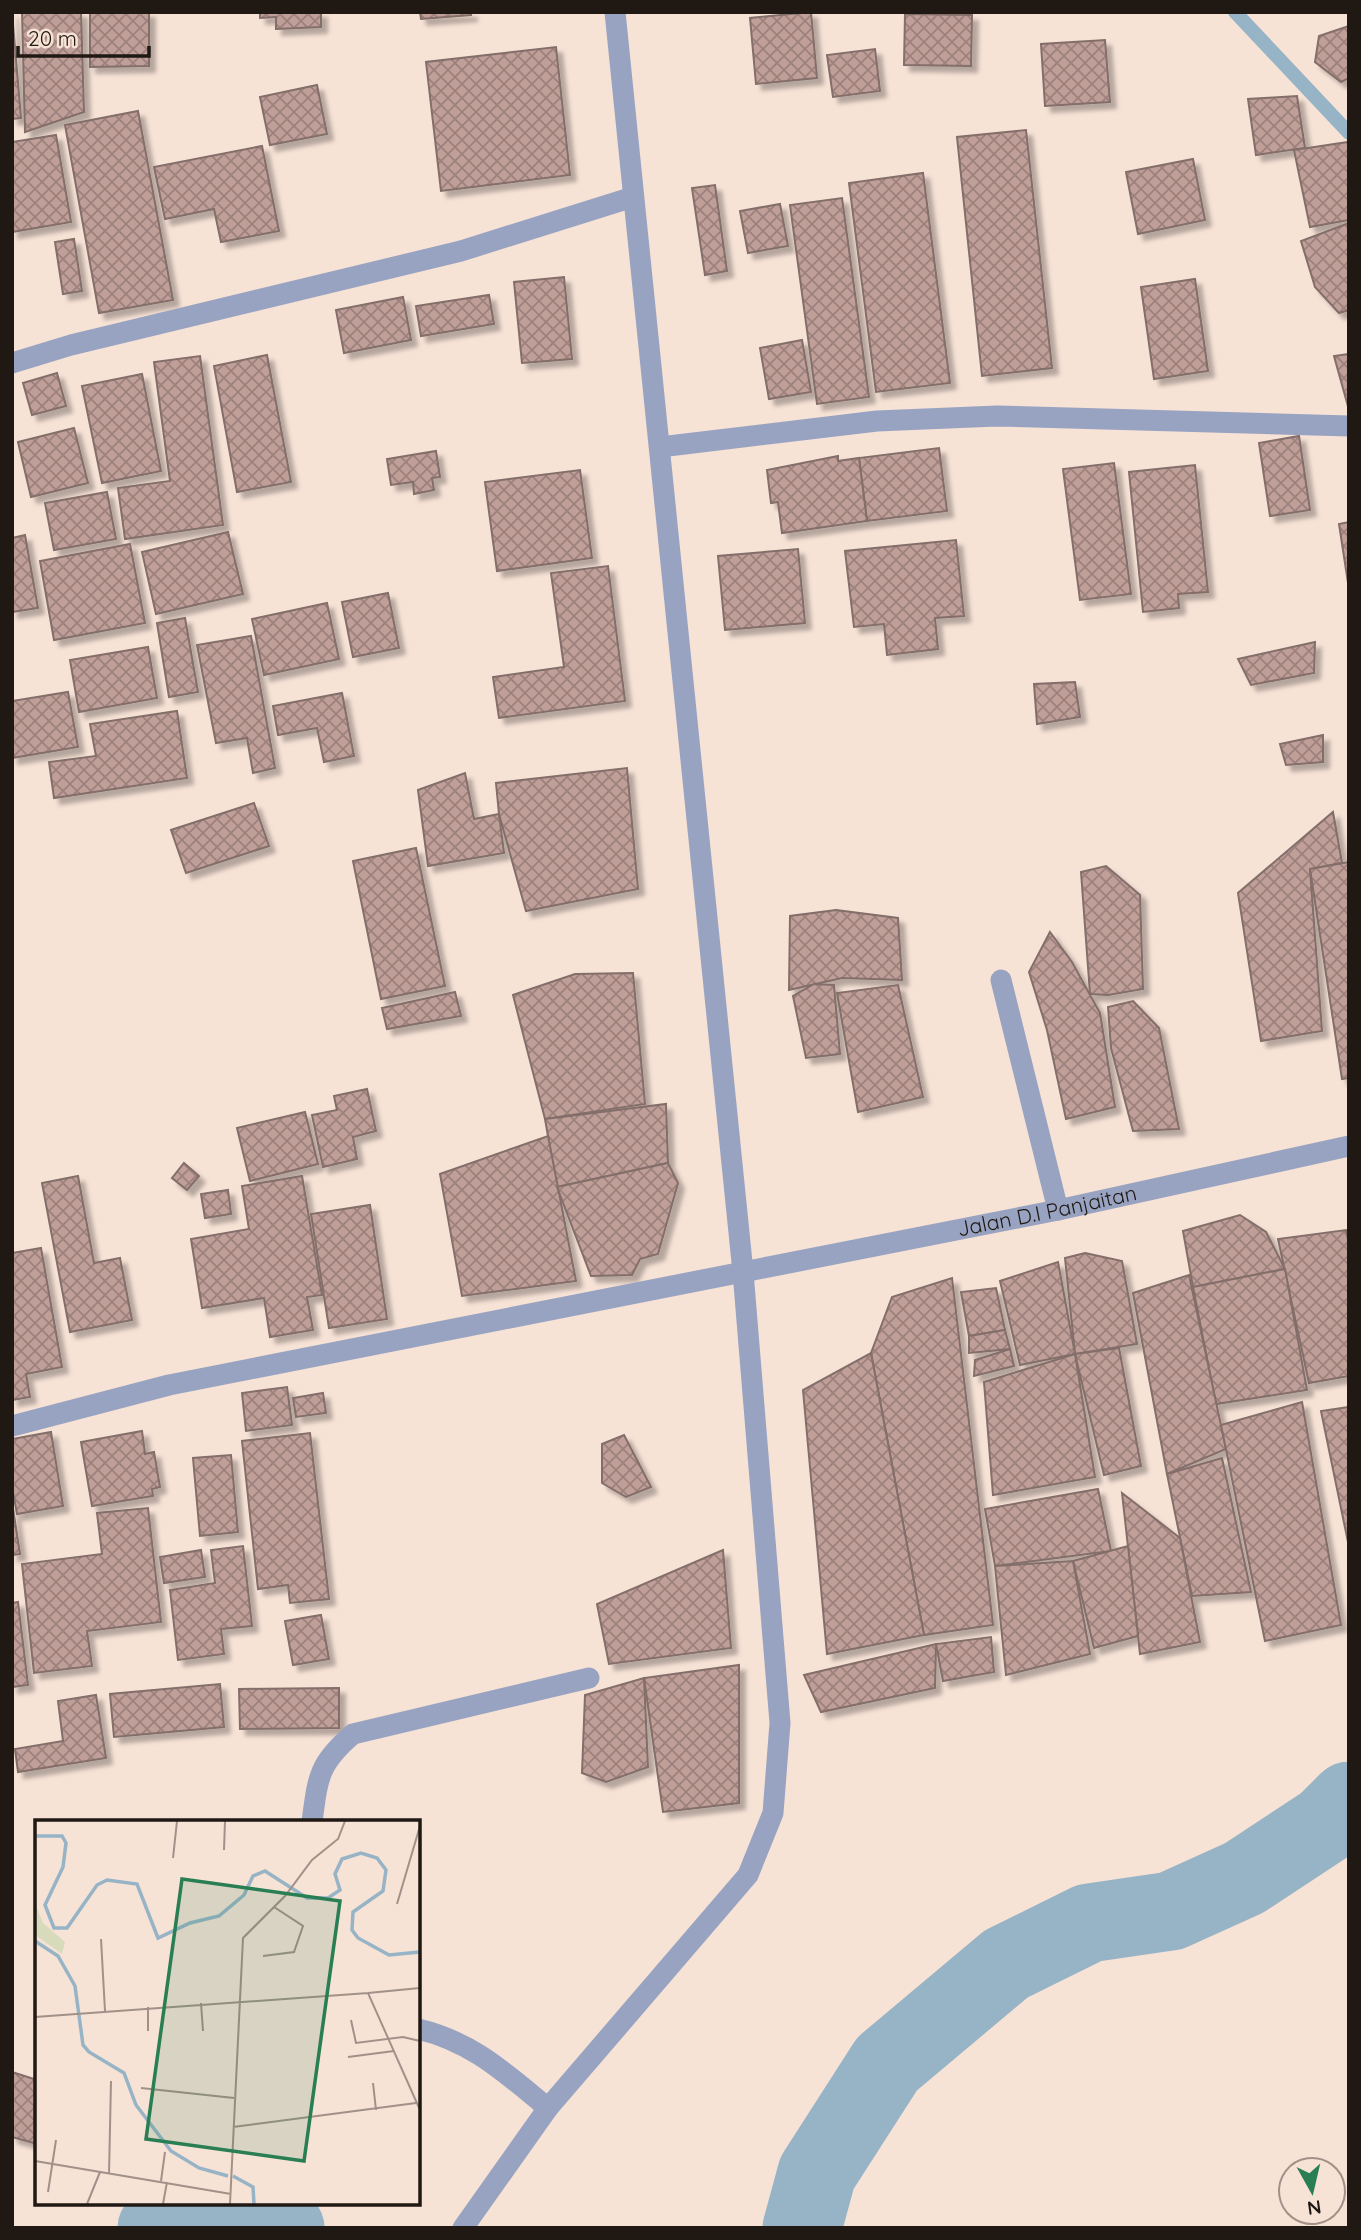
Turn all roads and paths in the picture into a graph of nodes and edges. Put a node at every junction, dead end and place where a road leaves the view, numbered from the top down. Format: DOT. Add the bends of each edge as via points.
graph roads {
  1 [pos="614,12"];
  2 [pos="633,197"];
  3 [pos="12,363"];
  4 [pos="1349,426"];
  5 [pos="660,447"];
  6 [pos="1001,980"];
  7 [pos="1349,1146"];
  8 [pos="1058,1210"];
  9 [pos="743,1272"];
  10 [pos="12,1426"];
  11 [pos="590,1678"];
  12 [pos="312,1820"];
  13 [pos="420,2030"];
  14 [pos="548,2108"];
  15 [pos="466,2224"];
  1 -- 2 [label="street"];
  2 -- 3 [label="street" via="461,251"];
  2 -- 5 [label="street"];
  4 -- 5 [label="street" via="997,416 877,421"];
  5 -- 9 [label="street"];
  6 -- 8 [label="street"];
  7 -- 8 [label="street, Jalan D.I Panjaitan"];
  8 -- 9 [label="street, Jalan D.I Panjaitan"];
  9 -- 10 [label="street, Jalan D.I Panjaitan" via="169,1385"];
  9 -- 14 [label="street" via="780,1723 772,1812 748,1875"];
  11 -- 12 [label="street" via="353,1734 330,1754 318,1777"];
  13 -- 14 [label="street" via="456,2039 483,2055"];
  14 -- 15 [label="street"];
}
